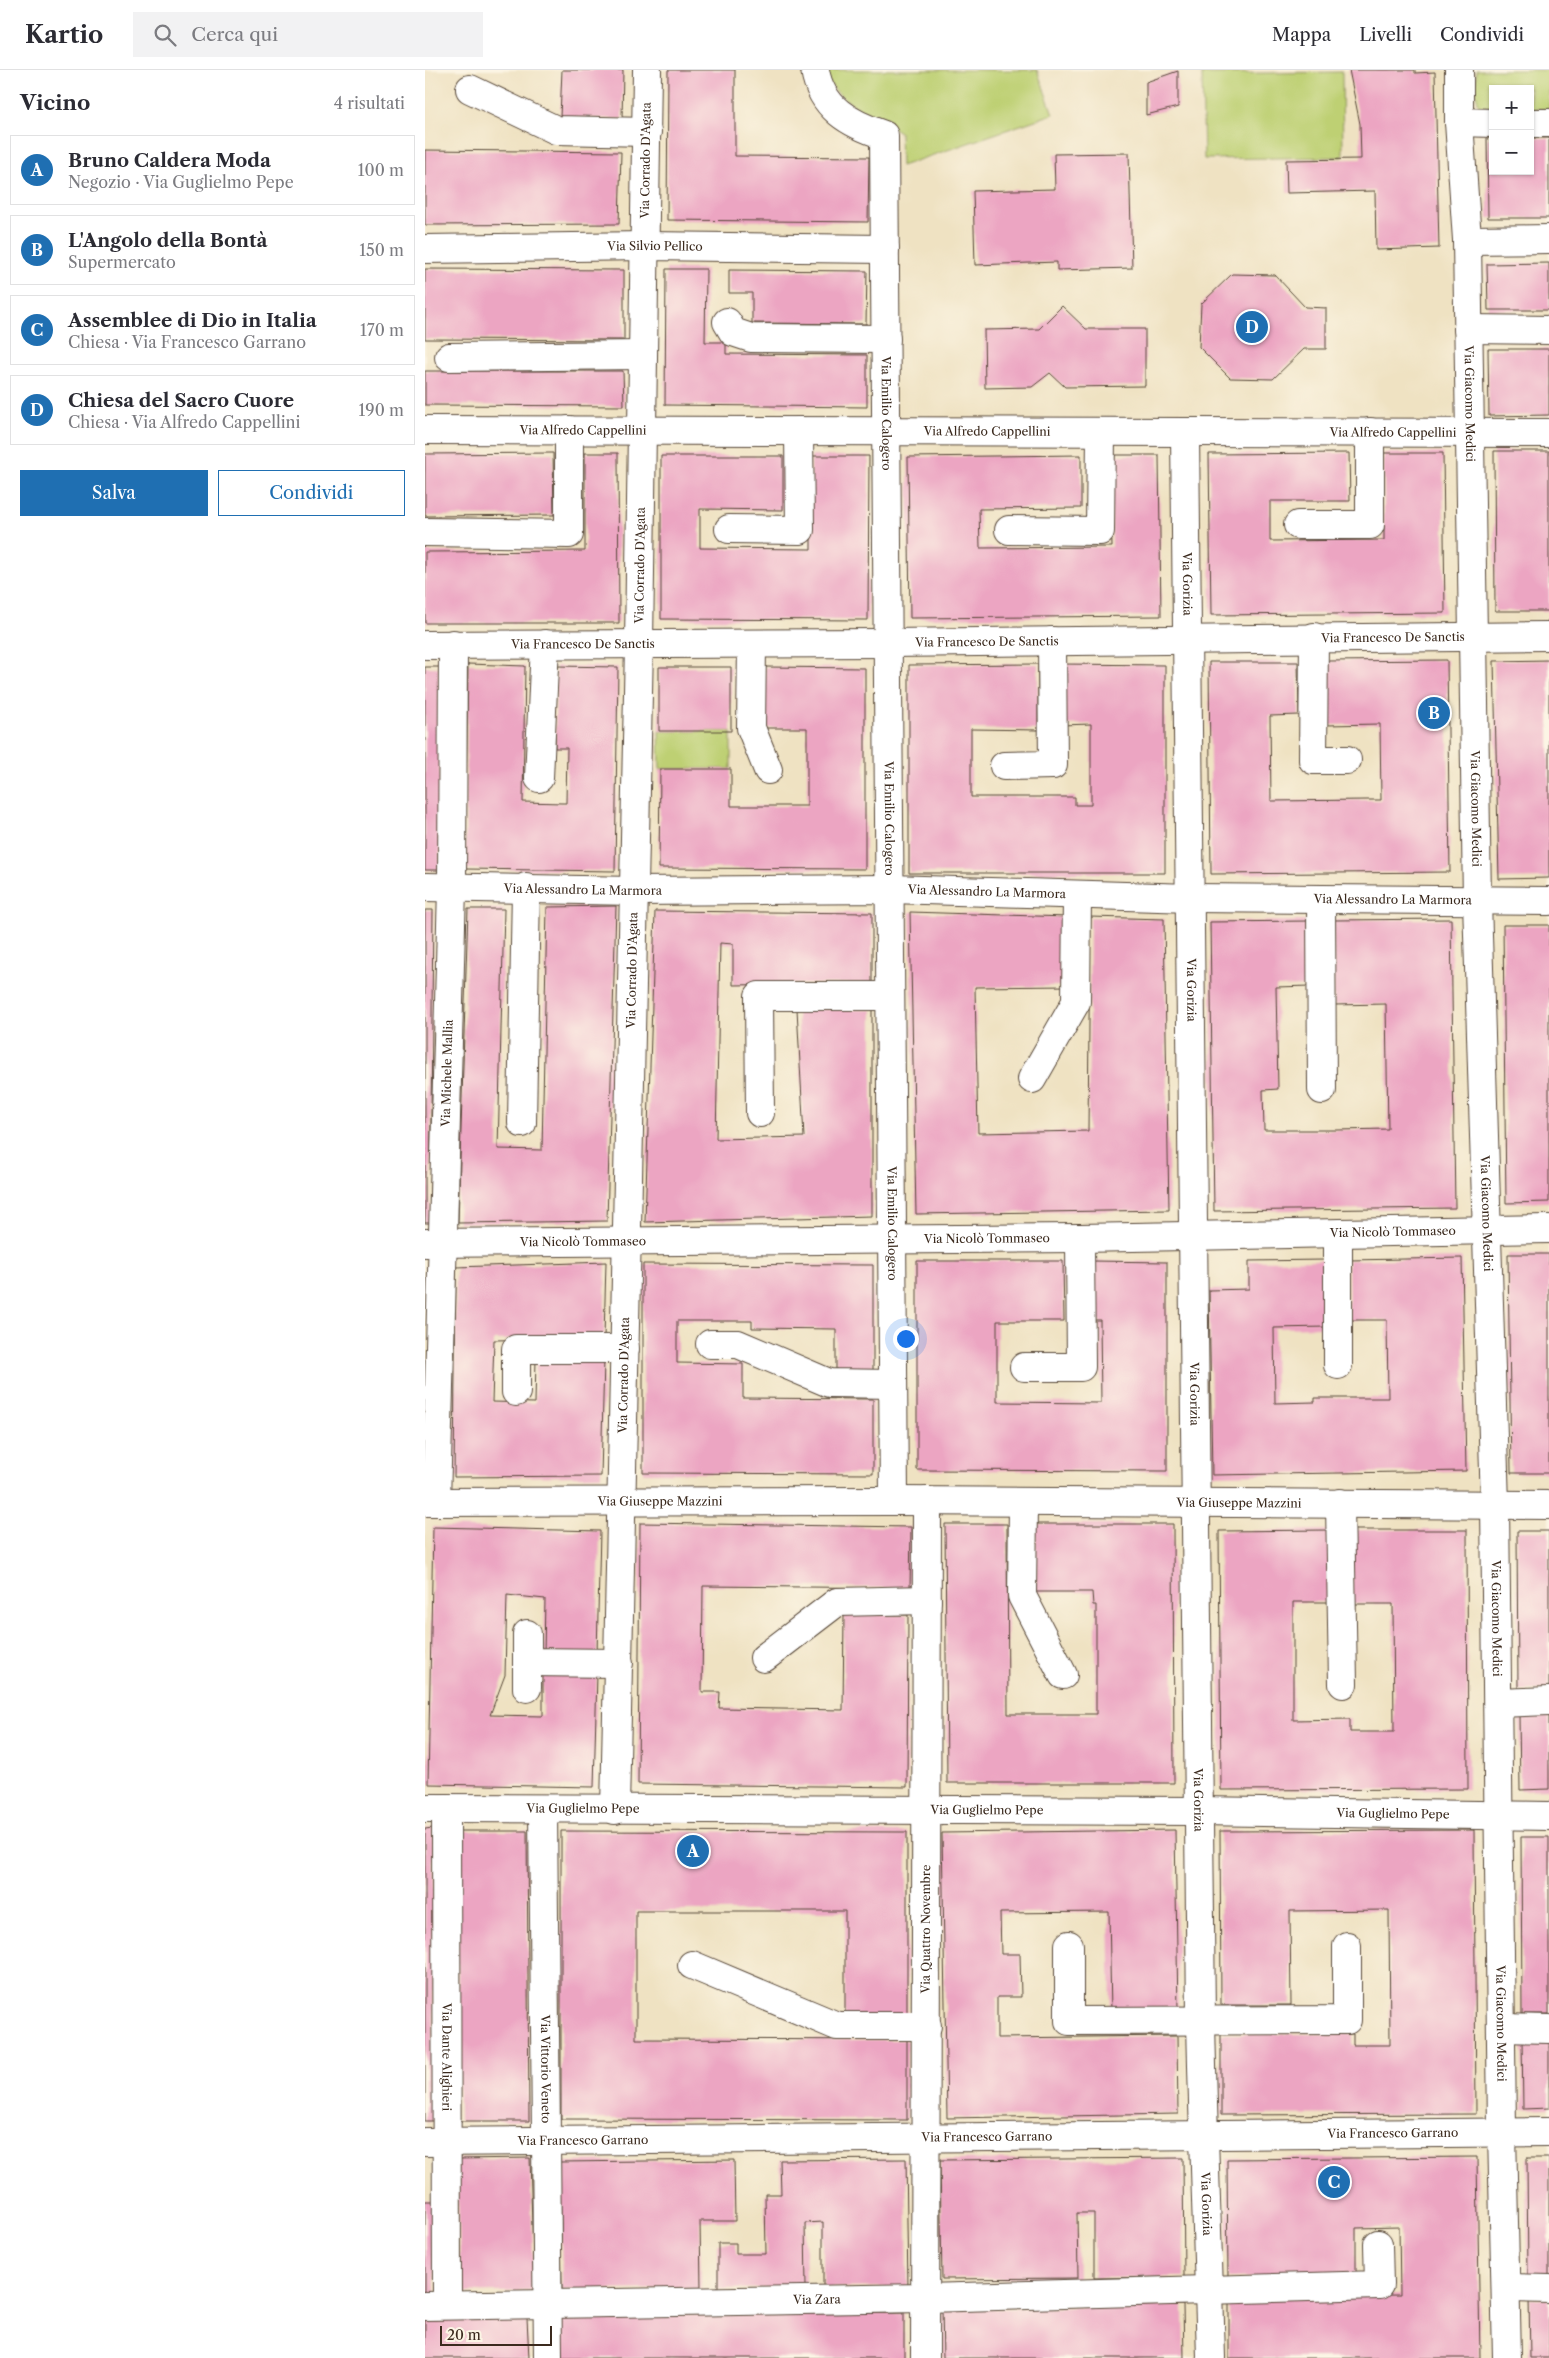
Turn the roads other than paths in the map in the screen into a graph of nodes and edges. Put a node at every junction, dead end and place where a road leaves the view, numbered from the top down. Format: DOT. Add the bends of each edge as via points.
graph roads {
  1 [pos="647,70"];
  2 [pos="815,70"];
  3 [pos="1459,70"];
  4 [pos="470,89"];
  5 [pos="1459,122"];
  6 [pos="1489,123"];
  7 [pos="1534,123"];
  8 [pos="1549,123"];
  9 [pos="647,132"];
  10 [pos="1549,239"];
  11 [pos="1467,240"];
  12 [pos="645,246"];
  13 [pos="425,249"];
  14 [pos="885,249"];
  15 [pos="727,322"];
  16 [pos="1468,330"];
  17 [pos="1549,330"];
  18 [pos="886,339"];
  19 [pos="643,355"];
  20 [pos="449,357"];
  21 [pos="425,430"];
  22 [pos="569,430"];
  23 [pos="642,431"];
  24 [pos="799,432"];
  25 [pos="886,432"];
  26 [pos="1101,432"];
  27 [pos="1185,432"];
  28 [pos="1370,432"];
  29 [pos="1470,433"];
  30 [pos="1549,433"];
  31 [pos="1298,525"];
  32 [pos="729,529"];
  33 [pos="1009,530"];
  34 [pos="425,532"];
  35 [pos="1549,636"];
  36 [pos="1314,637"];
  37 [pos="1474,637"];
  38 [pos="1188,639"];
  39 [pos="1052,641"];
  40 [pos="888,643"];
  41 [pos="453,644"];
  42 [pos="545,644"];
  43 [pos="639,644"];
  44 [pos="752,644"];
  45 [pos="425,645"];
  46 [pos="1347,760"];
  47 [pos="1004,766"];
  48 [pos="768,770"];
  49 [pos="539,778"];
  50 [pos="425,886"];
  51 [pos="452,887"];
  52 [pos="526,887"];
  53 [pos="890,889"];
  54 [pos="634,891"];
  55 [pos="1077,895"];
  56 [pos="1191,898"];
  57 [pos="1321,899"];
  58 [pos="1477,901"];
  59 [pos="1549,901"];
  60 [pos="891,996"];
  61 [pos="1032,1079"];
  62 [pos="1323,1090"];
  63 [pos="760,1113"];
  64 [pos="522,1123"];
  65 [pos="1549,1229"];
  66 [pos="1485,1230"];
  67 [pos="1338,1234"];
  68 [pos="1193,1236"];
  69 [pos="1079,1238"];
  70 [pos="892,1239"];
  71 [pos="627,1240"];
  72 [pos="434,1243"];
  73 [pos="710,1344"];
  74 [pos="625,1349"];
  75 [pos="1339,1365"];
  76 [pos="1024,1367"];
  77 [pos="893,1384"];
  78 [pos="516,1392"];
  79 [pos="622,1501"];
  80 [pos="894,1501"];
  81 [pos="927,1501"];
  82 [pos="430,1502"];
  83 [pos="1194,1502"];
  84 [pos="1023,1503"];
  85 [pos="1339,1503"];
  86 [pos="1495,1505"];
  87 [pos="1549,1505"];
  88 [pos="927,1600"];
  89 [pos="527,1634"];
  90 [pos="764,1658"];
  91 [pos="527,1662"];
  92 [pos="619,1663"];
  93 [pos="1063,1675"];
  94 [pos="1343,1684"];
  95 [pos="527,1688"];
  96 [pos="1549,1701"];
  97 [pos="1498,1703"];
  98 [pos="436,1808"];
  99 [pos="543,1809"];
  100 [pos="615,1810"];
  101 [pos="1199,1811"];
  102 [pos="927,1812"];
  103 [pos="1500,1816"];
  104 [pos="1549,1816"];
  105 [pos="1069,1945"];
  106 [pos="1347,1946"];
  107 [pos="692,1965"];
  108 [pos="1201,2021"];
  109 [pos="927,2026"];
  110 [pos="1501,2028"];
  111 [pos="1549,2029"];
  112 [pos="1502,2132"];
  113 [pos="1549,2132"];
  114 [pos="1204,2135"];
  115 [pos="926,2138"];
  116 [pos="546,2140"];
  117 [pos="436,2142"];
  118 [pos="1378,2244"];
  119 [pos="1209,2288"];
  120 [pos="1506,2288"];
  121 [pos="1549,2289"];
  122 [pos="925,2298"];
  123 [pos="548,2303"];
  124 [pos="436,2306"];
  125 [pos="548,2358"];
  126 [pos="925,2358"];
  127 [pos="1211,2358"];
  128 [pos="1507,2358"];
  1 -- 9 [label="street, Via Corrado D'Agata"];
  2 -- 14 [label="street, Via Emilio Calogero" via="817,85 836,111 856,126 884,135"];
  3 -- 5 [label="street, Via Giacomo Medici"];
  4 -- 9 [label="street" via="557,130"];
  5 -- 6 [label="street"];
  5 -- 11 [label="street, Via Giacomo Medici"];
  7 -- 8 [label="street"];
  9 -- 12 [label="street, Via Corrado D'Agata"];
  10 -- 11 [label="street"];
  11 -- 16 [label="street, Via Giacomo Medici"];
  12 -- 13 [label="street, Via Silvio Pellico"];
  12 -- 14 [label="street, Via Silvio Pellico"];
  12 -- 19 [label="street, Via Corrado D'Agata"];
  14 -- 18 [label="street, Via Emilio Calogero"];
  15 -- 18 [label="street" via="733,332 751,338"];
  16 -- 17 [label="street"];
  16 -- 29 [label="street, Via Giacomo Medici"];
  18 -- 25 [label="street, Via Emilio Calogero"];
  19 -- 20 [label="street"];
  19 -- 23 [label="street, Via Corrado D'Agata"];
  21 -- 22 [label="street, Via Alfredo Cappellini"];
  22 -- 23 [label="street, Via Alfredo Cappellini"];
  22 -- 34 [label="street" via="569,534"];
  23 -- 24 [label="street, Via Alfredo Cappellini"];
  23 -- 43 [label="street, Via Corrado D'Agata"];
  24 -- 25 [label="street, Via Alfredo Cappellini"];
  24 -- 32 [label="street" via="800,530"];
  25 -- 26 [label="street, Via Alfredo Cappellini"];
  25 -- 40 [label="street, Via Emilio Calogero"];
  26 -- 27 [label="street, Via Alfredo Cappellini"];
  26 -- 33 [label="street" via="1101,531"];
  27 -- 28 [label="street, Via Alfredo Cappellini"];
  27 -- 38 [label="street, Via Gorizia"];
  28 -- 29 [label="street, Via Alfredo Cappellini"];
  28 -- 31 [label="street" via="1370,526"];
  29 -- 30 [label="street, Via Alfredo Cappellini"];
  29 -- 37 [label="street, Via Giacomo Medici"];
  35 -- 37 [label="street, Via Francesco De Sanctis"];
  36 -- 37 [label="street, Via Francesco De Sanctis"];
  36 -- 38 [label="street, Via Francesco De Sanctis"];
  36 -- 46 [label="street" via="1313,760"];
  37 -- 58 [label="street, Via Giacomo Medici"];
  38 -- 39 [label="street, Via Francesco De Sanctis"];
  38 -- 56 [label="street, Via Gorizia"];
  39 -- 40 [label="street, Via Francesco De Sanctis"];
  39 -- 47 [label="street" via="1053,765"];
  40 -- 44 [label="street, Via Francesco De Sanctis"];
  40 -- 53 [label="street, Via Emilio Calogero"];
  41 -- 42 [label="street, Via Francesco De Sanctis"];
  41 -- 45 [label="street, Via Francesco De Sanctis"];
  41 -- 51 [label="street, Via Michele Mallia"];
  42 -- 43 [label="street, Via Francesco De Sanctis"];
  42 -- 49 [label="street"];
  43 -- 44 [label="street, Via Francesco De Sanctis"];
  43 -- 54 [label="street, Via Corrado D'Agata"];
  44 -- 48 [label="street" via="751,728"];
  50 -- 51 [label="street, Via Alessandro La Marmora"];
  51 -- 52 [label="street, Via Alessandro La Marmora"];
  51 -- 72 [label="street, Via Michele Mallia"];
  52 -- 54 [label="street, Via Alessandro La Marmora"];
  52 -- 64 [label="street"];
  53 -- 54 [label="street, Via Alessandro La Marmora"];
  53 -- 55 [label="street, Via Alessandro La Marmora"];
  53 -- 60 [label="street, Via Emilio Calogero"];
  54 -- 71 [label="street, Via Corrado D'Agata"];
  55 -- 56 [label="street, Via Alessandro La Marmora"];
  55 -- 61 [label="street" via="1076,1002"];
  56 -- 57 [label="street, Via Alessandro La Marmora"];
  56 -- 68 [label="street, Via Gorizia"];
  57 -- 58 [label="street, Via Alessandro La Marmora"];
  57 -- 62 [label="street"];
  58 -- 59 [label="street, Via Alessandro La Marmora"];
  58 -- 66 [label="street, Via Giacomo Medici"];
  60 -- 63 [label="street" via="759,996"];
  60 -- 70 [label="street, Via Emilio Calogero"];
  65 -- 66 [label="street, Via Nicolò Tommaseo"];
  66 -- 67 [label="street, Via Nicolò Tommaseo"];
  66 -- 86 [label="street, Via Giacomo Medici"];
  67 -- 68 [label="street, Via Nicolò Tommaseo"];
  67 -- 75 [label="street"];
  68 -- 69 [label="street, Via Nicolò Tommaseo"];
  68 -- 83 [label="street, Via Gorizia"];
  69 -- 70 [label="street, Via Nicolò Tommaseo"];
  69 -- 76 [label="street" via="1081,1367"];
  70 -- 71 [label="street, Via Nicolò Tommaseo"];
  70 -- 77 [label="street, Via Emilio Calogero"];
  71 -- 72 [label="street, Via Nicolò Tommaseo"];
  71 -- 74 [label="street, Via Corrado D'Agata"];
  72 -- 82 [label="street, Via Michele Mallia"];
  73 -- 77 [label="street" via="739,1344 829,1383"];
  74 -- 78 [label="street" via="516,1349"];
  74 -- 79 [label="street, Via Corrado D'Agata"];
  77 -- 80 [label="street, Via Emilio Calogero"];
  79 -- 80 [label="street, Via Giuseppe Mazzini"];
  79 -- 82 [label="street, Via Giuseppe Mazzini"];
  79 -- 92 [label="street, Via Corrado D'Agata"];
  80 -- 81 [label="street, Via Giuseppe Mazzini"];
  81 -- 84 [label="street, Via Giuseppe Mazzini"];
  81 -- 88 [label="street, Via Quattro Novembre"];
  83 -- 84 [label="street, Via Giuseppe Mazzini"];
  83 -- 85 [label="street, Via Giuseppe Mazzini"];
  83 -- 101 [label="street, Via Gorizia"];
  84 -- 93 [label="street" via="1022,1596"];
  85 -- 86 [label="street, Via Giuseppe Mazzini"];
  85 -- 94 [label="street"];
  86 -- 87 [label="street, Via Giuseppe Mazzini"];
  86 -- 97 [label="street, Via Giacomo Medici"];
  88 -- 90 [label="street" via="837,1602"];
  88 -- 102 [label="street, Via Quattro Novembre"];
  89 -- 91 [label="street"];
  91 -- 92 [label="street"];
  91 -- 95 [label="street"];
  92 -- 100 [label="street, Via Corrado D'Agata"];
  96 -- 97 [label="street"];
  97 -- 103 [label="street, Via Giacomo Medici"];
  98 -- 99 [label="street, Via Guglielmo Pepe"];
  98 -- 117 [label="street, Via Dante Alighieri"];
  99 -- 100 [label="street, Via Guglielmo Pepe"];
  99 -- 116 [label="street, Via Vittorio Veneto"];
  100 -- 102 [label="street, Via Guglielmo Pepe"];
  101 -- 102 [label="street, Via Guglielmo Pepe"];
  101 -- 103 [label="street, Via Guglielmo Pepe"];
  101 -- 108 [label="street, Via Gorizia"];
  102 -- 109 [label="street, Via Quattro Novembre"];
  103 -- 104 [label="street, Via Guglielmo Pepe"];
  103 -- 110 [label="street, Via Giacomo Medici"];
  105 -- 108 [label="street" via="1069,2022"];
  106 -- 108 [label="street" via="1347,2020"];
  107 -- 109 [label="street" via="837,2026"];
  108 -- 114 [label="street, Via Gorizia"];
  109 -- 115 [label="street, Via Quattro Novembre"];
  110 -- 111 [label="street"];
  110 -- 112 [label="street, Via Giacomo Medici"];
  112 -- 113 [label="street, Via Francesco Garrano"];
  112 -- 114 [label="street, Via Francesco Garrano"];
  112 -- 120 [label="street, Via Giacomo Medici"];
  114 -- 115 [label="street, Via Francesco Garrano"];
  114 -- 119 [label="street, Via Gorizia"];
  115 -- 116 [label="street, Via Francesco Garrano"];
  115 -- 122 [label="street, Via Quattro Novembre"];
  116 -- 117 [label="street, Via Francesco Garrano"];
  116 -- 123 [label="street, Via Vittorio Veneto"];
  117 -- 124 [label="street, Via Dante Alighieri"];
  118 -- 119 [label="street, Via Zara" via="1379,2285"];
  119 -- 122 [label="street, Via Zara"];
  119 -- 127 [label="street, Via Gorizia"];
  120 -- 121 [label="street"];
  120 -- 128 [label="street, Via Giacomo Medici"];
  122 -- 123 [label="street, Via Zara"];
  122 -- 126 [label="street, Via Quattro Novembre"];
  123 -- 124 [label="street, Via Zara"];
  123 -- 125 [label="street, Via Vittorio Veneto"];
}
